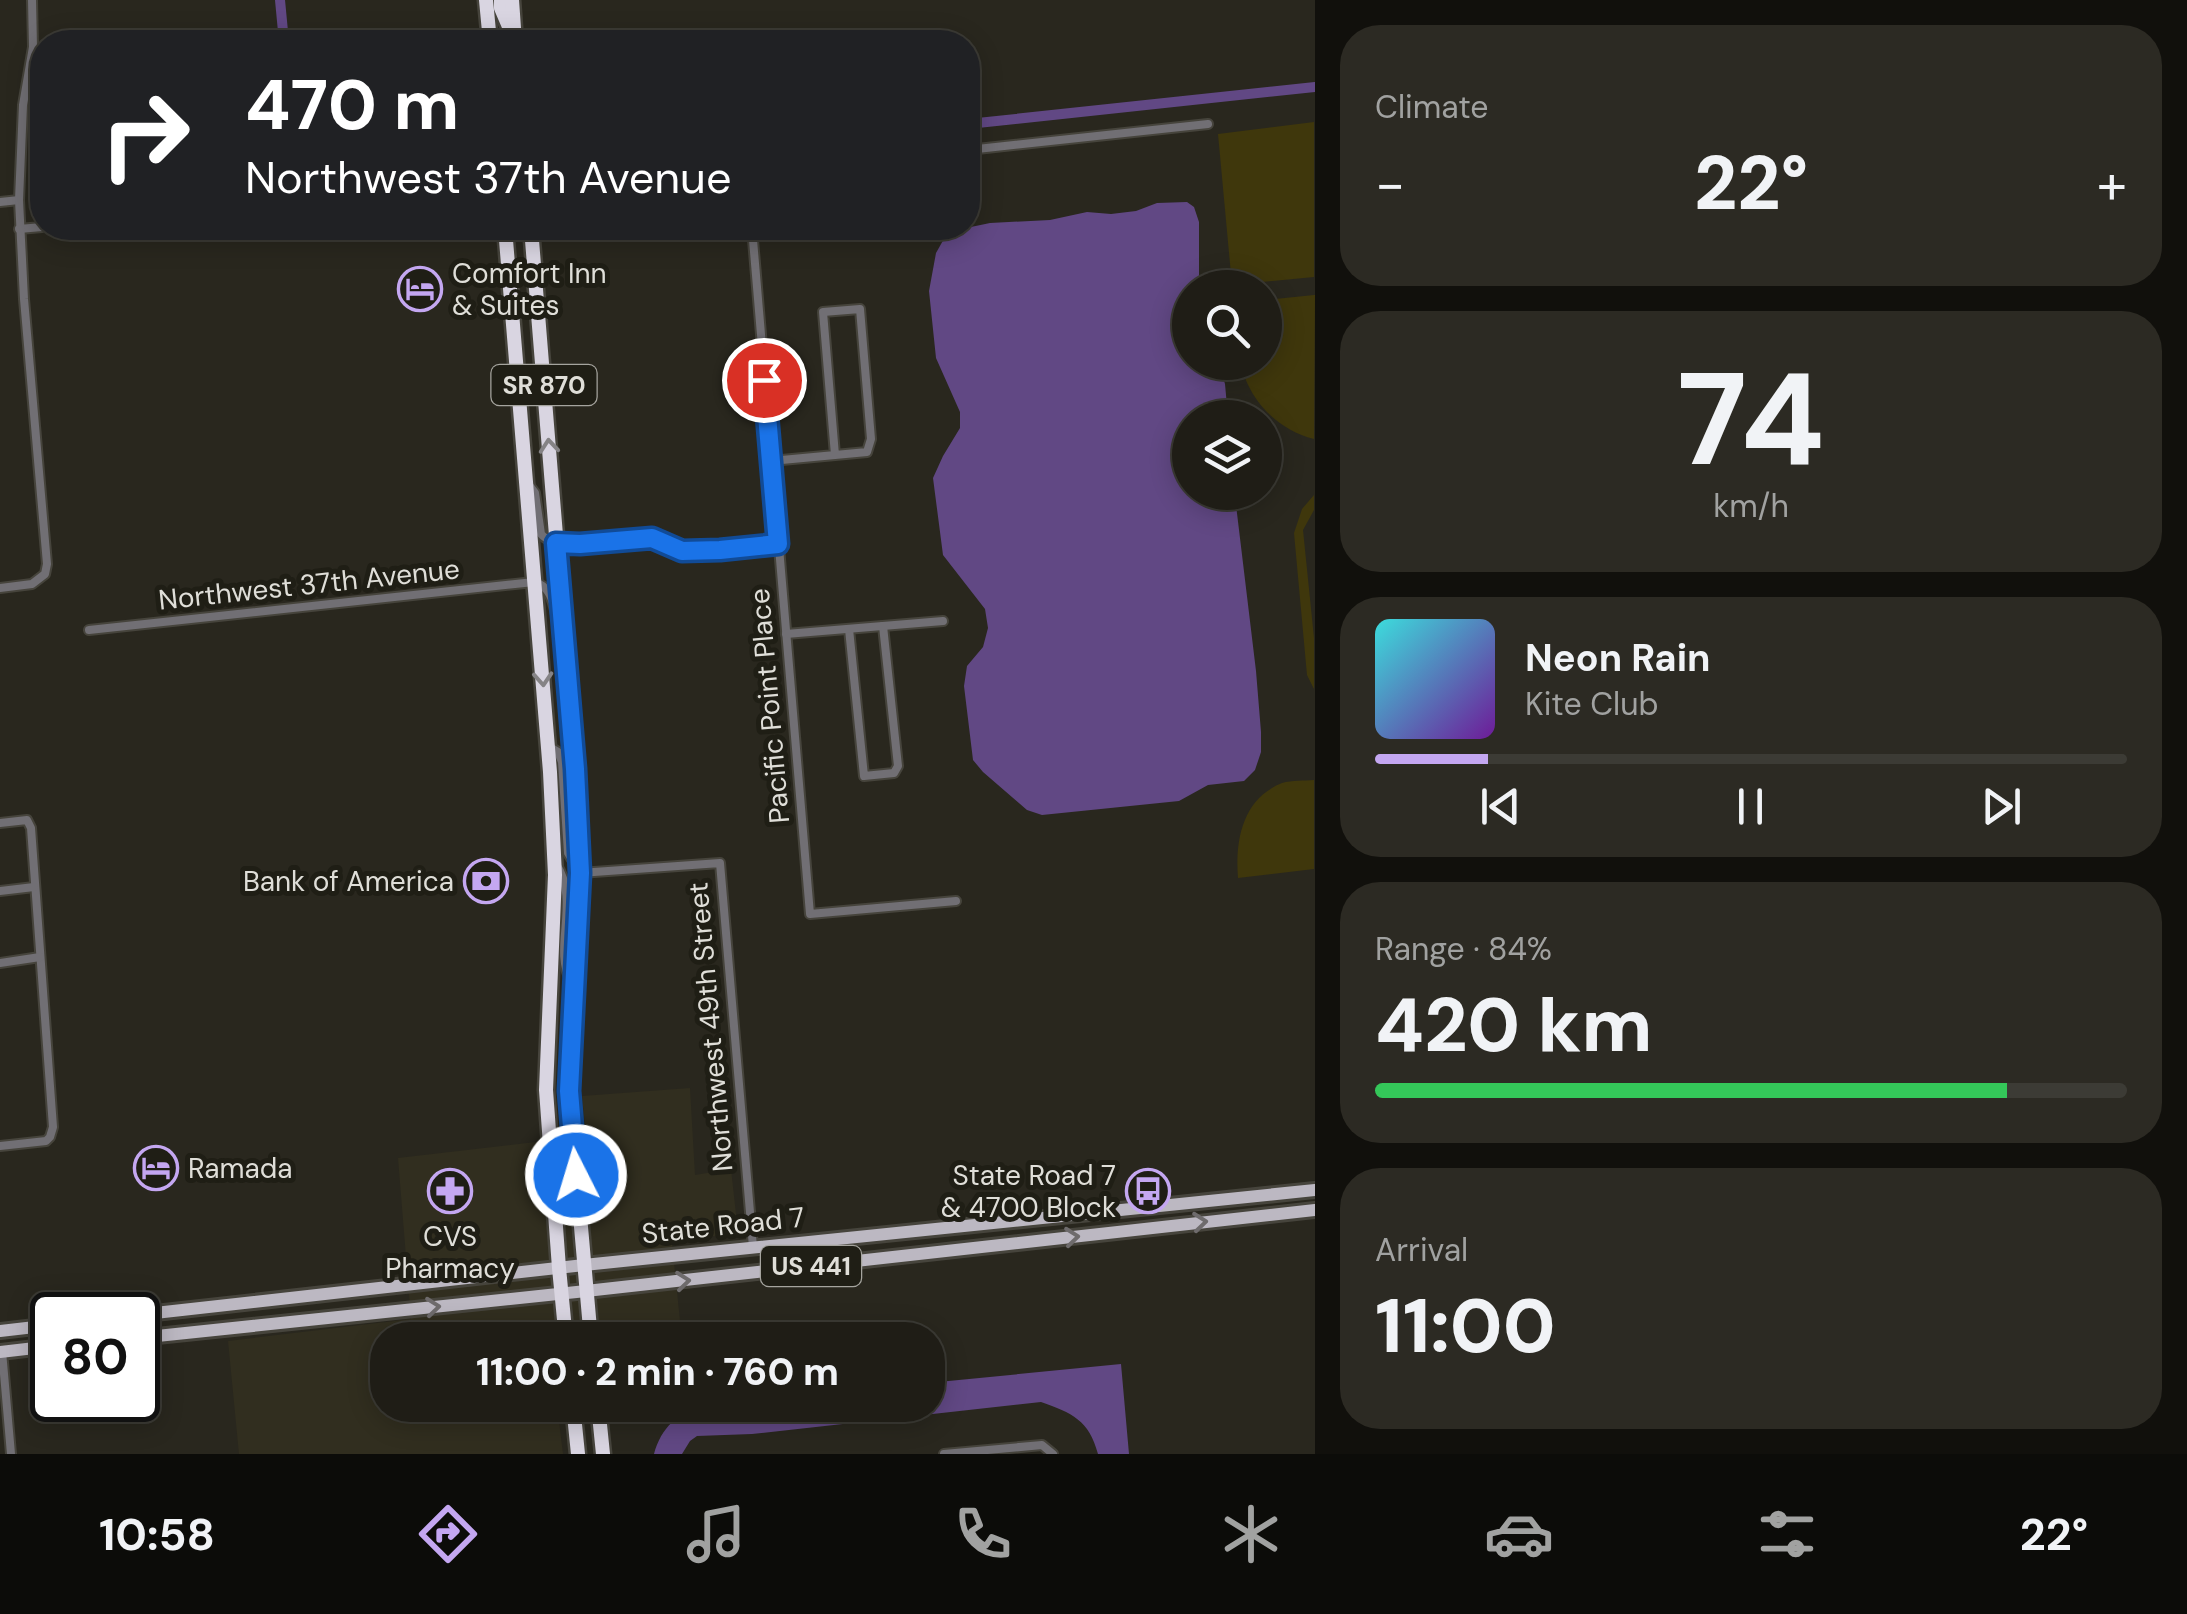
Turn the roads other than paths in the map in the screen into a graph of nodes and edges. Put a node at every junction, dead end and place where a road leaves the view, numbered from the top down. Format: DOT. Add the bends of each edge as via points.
graph roads {
  1 [pos="32,0"];
  2 [pos="486,0"];
  3 [pos="501,0"];
  4 [pos="512,0"];
  5 [pos="33,30"];
  6 [pos="489,30"];
  7 [pos="510,30"];
  8 [pos="514,30"];
  9 [pos="30,66"];
  10 [pos="1208,124"];
  11 [pos="980,149"];
  12 [pos="18,200"];
  13 [pos="0,202"];
  14 [pos="30,228"];
  15 [pos="19,229"];
  16 [pos="506,240"];
  17 [pos="532,240"];
  18 [pos="753,240"];
  19 [pos="835,456"];
  20 [pos="771,461"];
  21 [pos="526,482"];
  22 [pos="556,543"];
  23 [pos="778,544"];
  24 [pos="534,582"];
  25 [pos="0,588"];
  26 [pos="943,620"];
  27 [pos="883,626"];
  28 [pos="849,629"];
  29 [pos="89,630"];
  30 [pos="786,634"];
  31 [pos="564,637"];
  32 [pos="548,746"];
  33 [pos="0,823"];
  34 [pos="554,862"];
  35 [pos="580,873"];
  36 [pos="34,886"];
  37 [pos="0,890"];
  38 [pos="956,901"];
  39 [pos="40,957"];
  40 [pos="0,963"];
  41 [pos="576,981"];
  42 [pos="0,1146"];
  43 [pos="1314,1190"];
  44 [pos="1314,1210"];
  45 [pos="752,1248"];
  46 [pos="584,1265"];
  47 [pos="558,1268"];
  48 [pos="586,1291"];
  49 [pos="562,1294"];
  50 [pos="223,1305"];
  51 [pos="160,1312"];
  52 [pos="564,1322"];
  53 [pos="589,1322"];
  54 [pos="28,1327"];
  55 [pos="0,1331"];
  56 [pos="197,1332"];
  57 [pos="160,1336"];
  58 [pos="30,1348"];
  59 [pos="1,1351"];
  60 [pos="575,1422"];
  61 [pos="600,1422"];
  62 [pos="983,1452"];
  63 [pos="1053,1453"];
  64 [pos="11,1454"];
  65 [pos="578,1454"];
  66 [pos="603,1454"];
  67 [pos="944,1454"];
  1 -- 5 [label="street"];
  2 -- 6 [label="highway"];
  3 -- 7 [label="highway"];
  4 -- 8 [label="highway"];
  9 -- 12 [label="street"];
  10 -- 11 [label="street"];
  12 -- 13 [label="street"];
  12 -- 15 [label="street"];
  14 -- 15 [label="street"];
  15 -- 25 [label="street" via="46,564 32,584"];
  16 -- 21 [label="highway, SR 870"];
  22 -- 17 [label="highway, SR 870, one-way"];
  18 -- 20 [label="street, Pacific Point Place"];
  19 -- 19 [label="street" via="867,452 871,439 860,309 824,312"];
  19 -- 20 [label="street"];
  20 -- 23 [label="street, Pacific Point Place"];
  21 -- 22 [label="street" via="535,494 541,534"];
  21 -- 24 [label="highway, SR 870"];
  22 -- 23 [label="street" via="652,538 682,551"];
  22 -- 31 [label="highway, SR 870"];
  23 -- 30 [label="street, Pacific Point Place"];
  24 -- 29 [label="street, Northwest 37th Avenue"];
  24 -- 31 [label="street" via="550,594"];
  24 -- 32 [label="highway, SR 870, one-way"];
  26 -- 27 [label="street"];
  27 -- 28 [label="street"];
  27 -- 28 [label="street" via="898,766 894,773 864,776"];
  28 -- 30 [label="street"];
  30 -- 38 [label="street, Pacific Point Place" via="810,914"];
  31 -- 35 [label="highway, SR 870"];
  32 -- 34 [label="highway, SR 870"];
  32 -- 35 [label="street" via="560,757 568,854"];
  33 -- 36 [label="street" via="26,820 31,828"];
  34 -- 41 [label="street" via="567,884 566,960"];
  34 -- 47 [label="highway, SR 870" via="546,1090"];
  35 -- 41 [label="highway, SR 870"];
  35 -- 45 [label="street, Northwest 49th Street" via="720,863"];
  36 -- 37 [label="street"];
  36 -- 39 [label="street"];
  39 -- 40 [label="street"];
  39 -- 42 [label="street" via="52,1128 37,1144"];
  41 -- 46 [label="highway, SR 870" via="569,1091"];
  43 -- 45 [label="main road, State Road 7 / US 441"];
  48 -- 44 [label="main road, State Road 7 / US 441, one-way"];
  45 -- 46 [label="main road, State Road 7 / US 441"];
  46 -- 47 [label="main road, State Road 7 / US 441"];
  46 -- 48 [label="highway, SR 870"];
  47 -- 49 [label="highway, SR 870"];
  47 -- 50 [label="main road, State Road 7 / US 441"];
  48 -- 49 [label="main road, State Road 7 / US 441"];
  48 -- 53 [label="highway, SR 870"];
  49 -- 52 [label="highway, SR 870"];
  56 -- 49 [label="main road, State Road 7 / US 441, one-way"];
  50 -- 51 [label="main road, State Road 7 / US 441"];
  50 -- 56 [label="main road" via="214,1323"];
  54 -- 55 [label="main road"];
  54 -- 59 [label="main road"];
  56 -- 57 [label="main road, State Road 7 / US 441"];
  58 -- 59 [label="main road"];
  59 -- 64 [label="street"];
  60 -- 65 [label="highway"];
  61 -- 66 [label="highway"];
  62 -- 63 [label="street" via="1042,1445"];
  62 -- 67 [label="street"];
}
